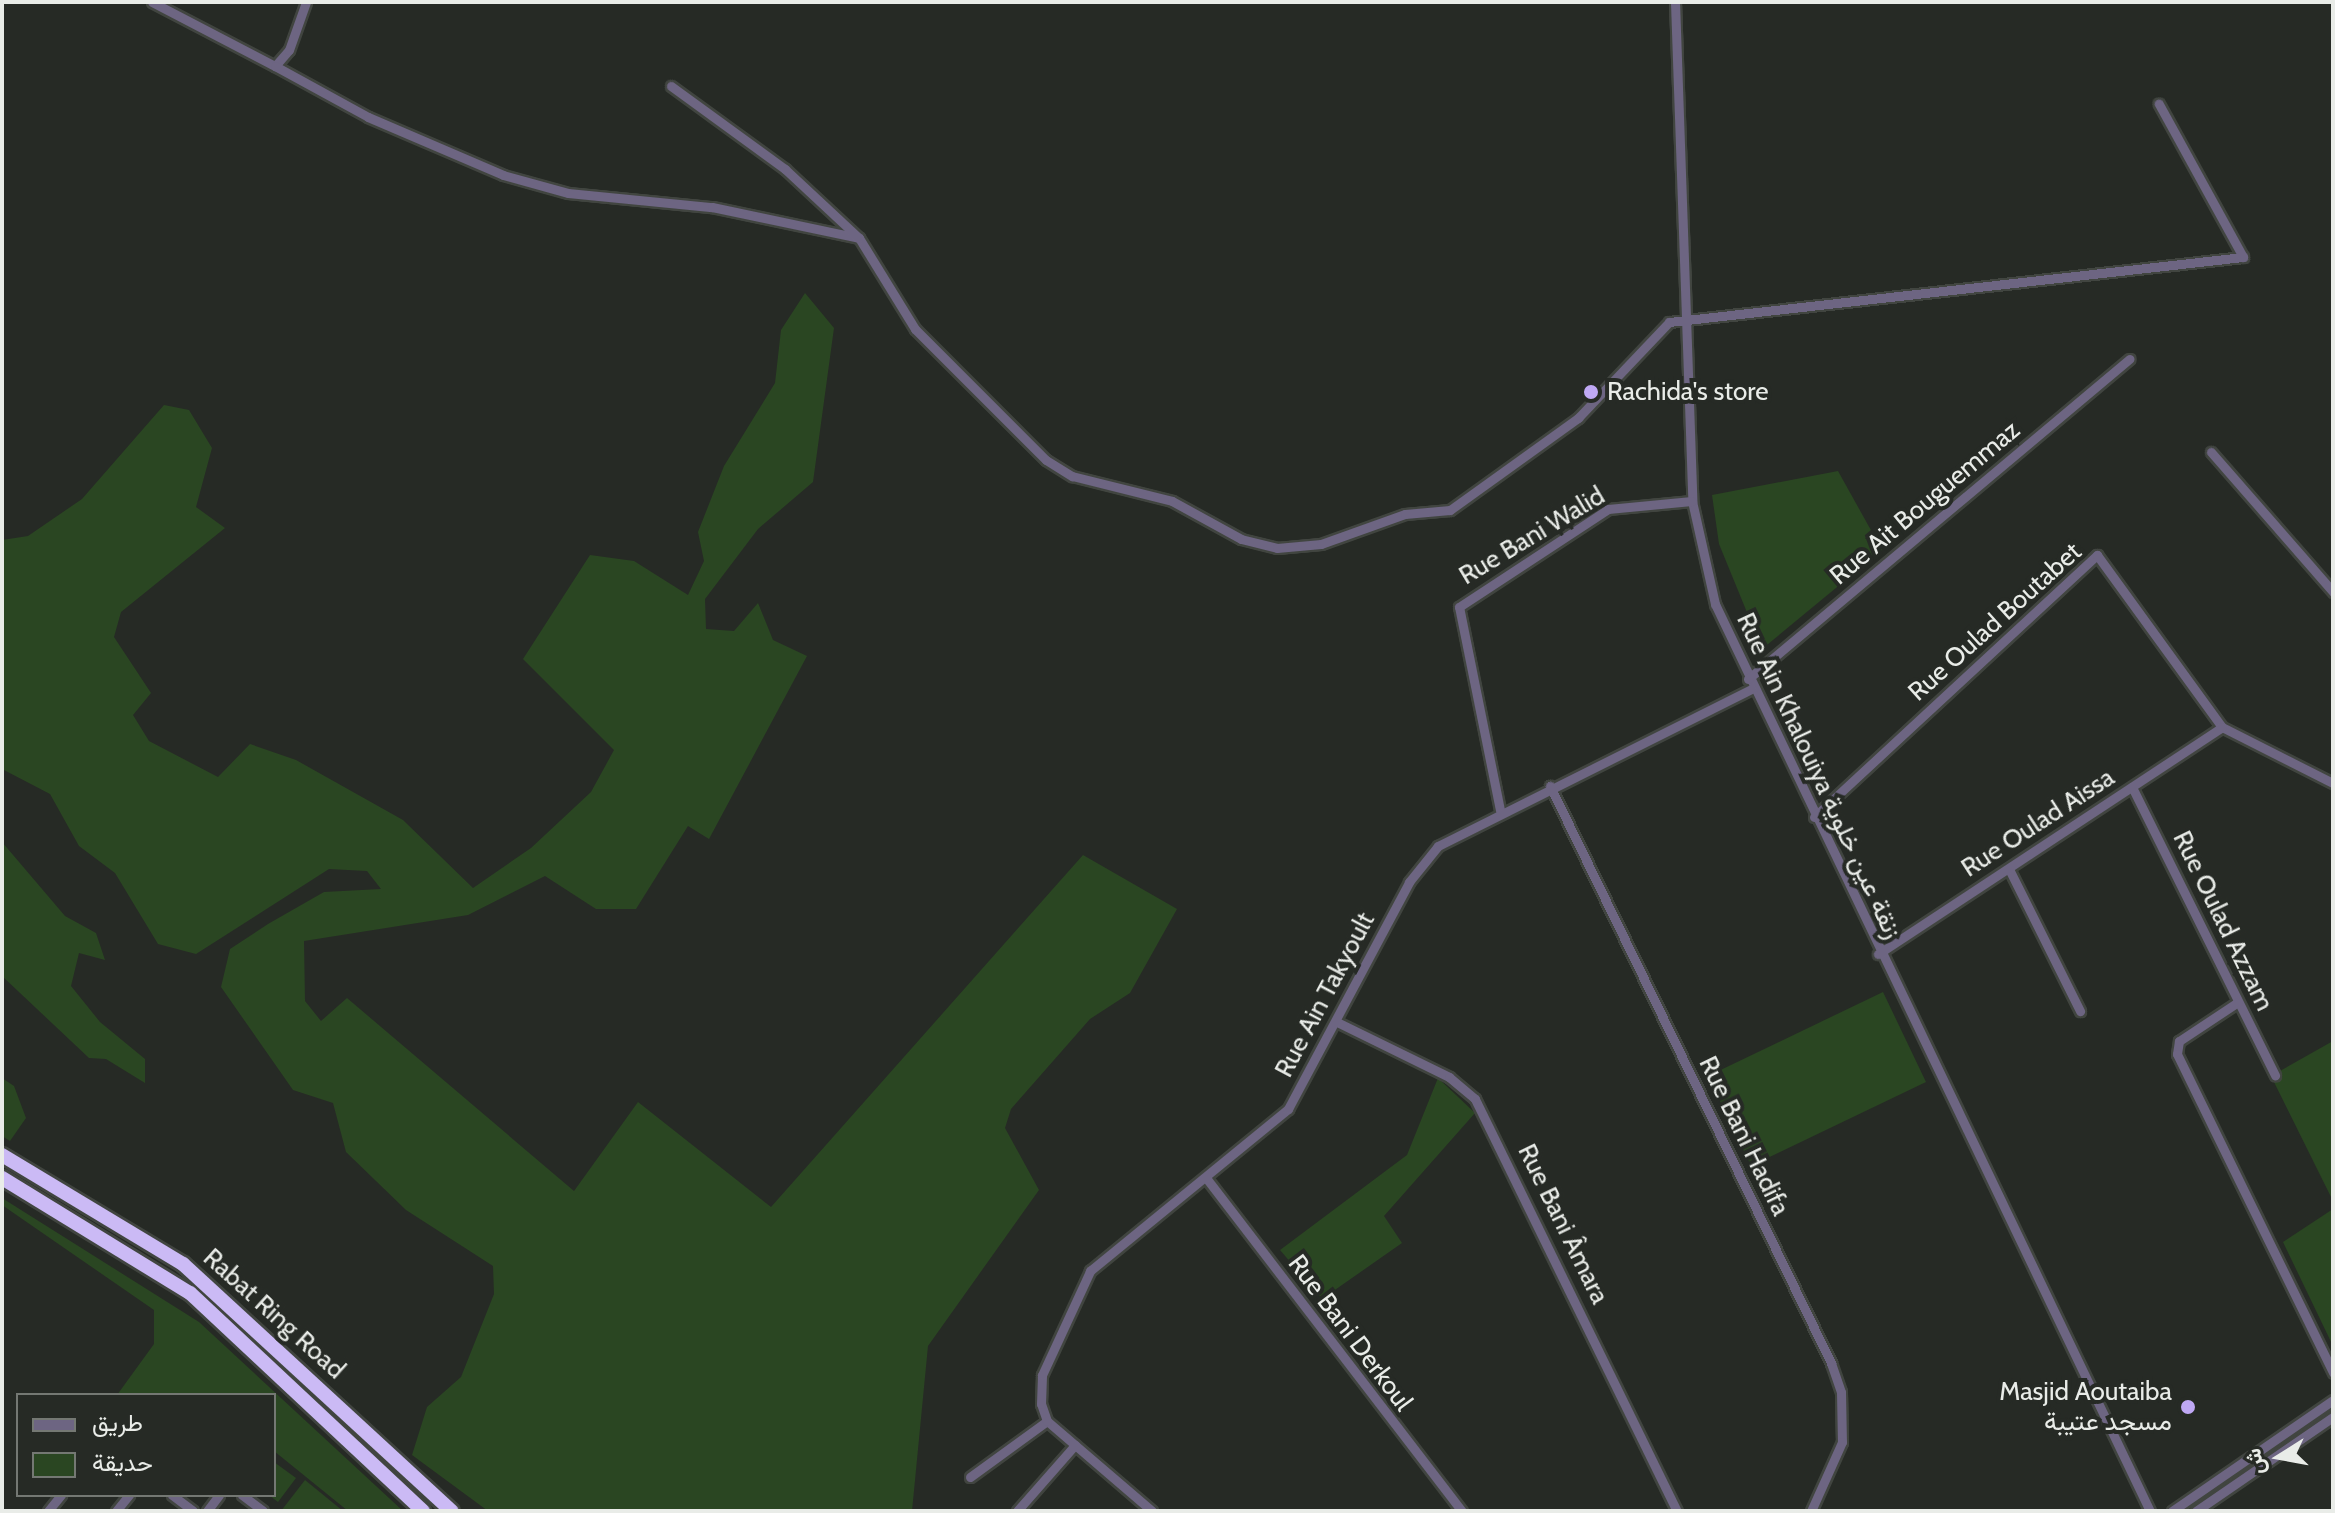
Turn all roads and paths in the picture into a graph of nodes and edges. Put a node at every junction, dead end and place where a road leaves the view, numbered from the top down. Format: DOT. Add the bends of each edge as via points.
graph roads {
  1 [pos="152,2"];
  2 [pos="306,2"];
  3 [pos="1675,2"];
  4 [pos="275,66"];
  5 [pos="671,86"];
  6 [pos="2159,104"];
  7 [pos="859,238"];
  8 [pos="1690,325"];
  9 [pos="2129,359"];
  10 [pos="2211,452"];
  11 [pos="1692,501"];
  12 [pos="2333,592"];
  13 [pos="1748,679"];
  14 [pos="1752,689"];
  15 [pos="2222,727"];
  16 [pos="2333,783"];
  17 [pos="1550,786"];
  18 [pos="2132,787"];
  19 [pos="1500,810"];
  20 [pos="1814,817"];
  21 [pos="2009,869"];
  22 [pos="1878,954"];
  23 [pos="2238,1002"];
  24 [pos="2080,1011"];
  25 [pos="1339,1023"];
  26 [pos="2275,1075"];
  27 [pos="2,1155"];
  28 [pos="2,1178"];
  29 [pos="1207,1179"];
  30 [pos="2333,1373"];
  31 [pos="2333,1400"];
  32 [pos="2333,1417"];
  33 [pos="1047,1421"];
  34 [pos="1075,1445"];
  35 [pos="970,1477"];
  36 [pos="175,1497"];
  37 [pos="245,1497"];
  38 [pos="193,1511"];
  39 [pos="263,1511"];
  40 [pos="423,1511"];
  41 [pos="452,1511"];
  42 [pos="1017,1511"];
  43 [pos="1152,1511"];
  44 [pos="1462,1511"];
  45 [pos="1677,1511"];
  46 [pos="1811,1511"];
  47 [pos="2150,1511"];
  48 [pos="2172,1511"];
  49 [pos="2196,1511"];
  1 -- 4 [label="street"];
  2 -- 4 [label="street" via="289,50"];
  3 -- 8 [label="street, Rue Ain Khalouiya زنقة عين خلوية"];
  4 -- 7 [label="street" via="368,117 503,175 568,193 712,207"];
  5 -- 7 [label="street" via="785,169"];
  6 -- 8 [label="street" via="2243,257"];
  7 -- 8 [label="street" via="915,329 1046,460 1072,476 1188,507 1269,547 1321,544 1405,514 1450,510 1578,418 1669,322"];
  8 -- 11 [label="street, Rue Ain Khalouiya زنقة عين خلوية"];
  9 -- 13 [label="street, Rue Ait Bouguemmaz"];
  10 -- 12 [label="street"];
  11 -- 13 [label="street, Rue Ain Khalouiya زنقة عين خلوية" via="1702,565"];
  11 -- 19 [label="street, Rue Bani Walid" via="1608,509 1459,607"];
  13 -- 14 [label="street, Rue Ain Khalouiya زنقة عين خلوية"];
  14 -- 17 [label="street, Rue Ain Takyoult"];
  14 -- 20 [label="street, Rue Ain Khalouiya زنقة عين خلوية"];
  15 -- 16 [label="street, Rue Oulad Boutabet"];
  15 -- 18 [label="street, Rue Oulad Aissa"];
  15 -- 20 [label="street, Rue Oulad Boutabet" via="2097,555"];
  17 -- 19 [label="street, Rue Ain Takyoult"];
  17 -- 46 [label="street, Rue Bani Hadifa" via="1831,1363 1841,1392 1842,1442"];
  18 -- 21 [label="street, Rue Oulad Aissa"];
  18 -- 23 [label="street, Rue Oulad Azzam"];
  19 -- 25 [label="street, Rue Ain Takyoult" via="1426,858"];
  20 -- 22 [label="street, Rue Ain Khalouiya زنقة عين خلوية"];
  21 -- 22 [label="street, Rue Oulad Aissa"];
  21 -- 24 [label="street"];
  22 -- 47 [label="street, Rue Ain Khalouiya زنقة عين خلوية"];
  23 -- 26 [label="street, Rue Oulad Azzam"];
  23 -- 30 [label="street" via="2177,1045"];
  25 -- 29 [label="street, Rue Ain Takyoult" via="1288,1109"];
  25 -- 45 [label="street, Rue Bani Âmara" via="1449,1077 1475,1099"];
  27 -- 41 [label="highway, Rabat Ring Road" via="183,1264"];
  28 -- 40 [label="highway, Rabat Ring Road" via="190,1293"];
  29 -- 33 [label="street, Rue Ain Takyoult" via="1112,1249 1073,1294 1042,1375"];
  29 -- 44 [label="street, Rue Bani Derkoul"];
  31 -- 48 [label="street"];
  32 -- 49 [label="street"];
  33 -- 34 [label="street"];
  33 -- 35 [label="street"];
  34 -- 42 [label="street"];
  34 -- 43 [label="street"];
  36 -- 38 [label="street"];
  37 -- 39 [label="street"];
}
